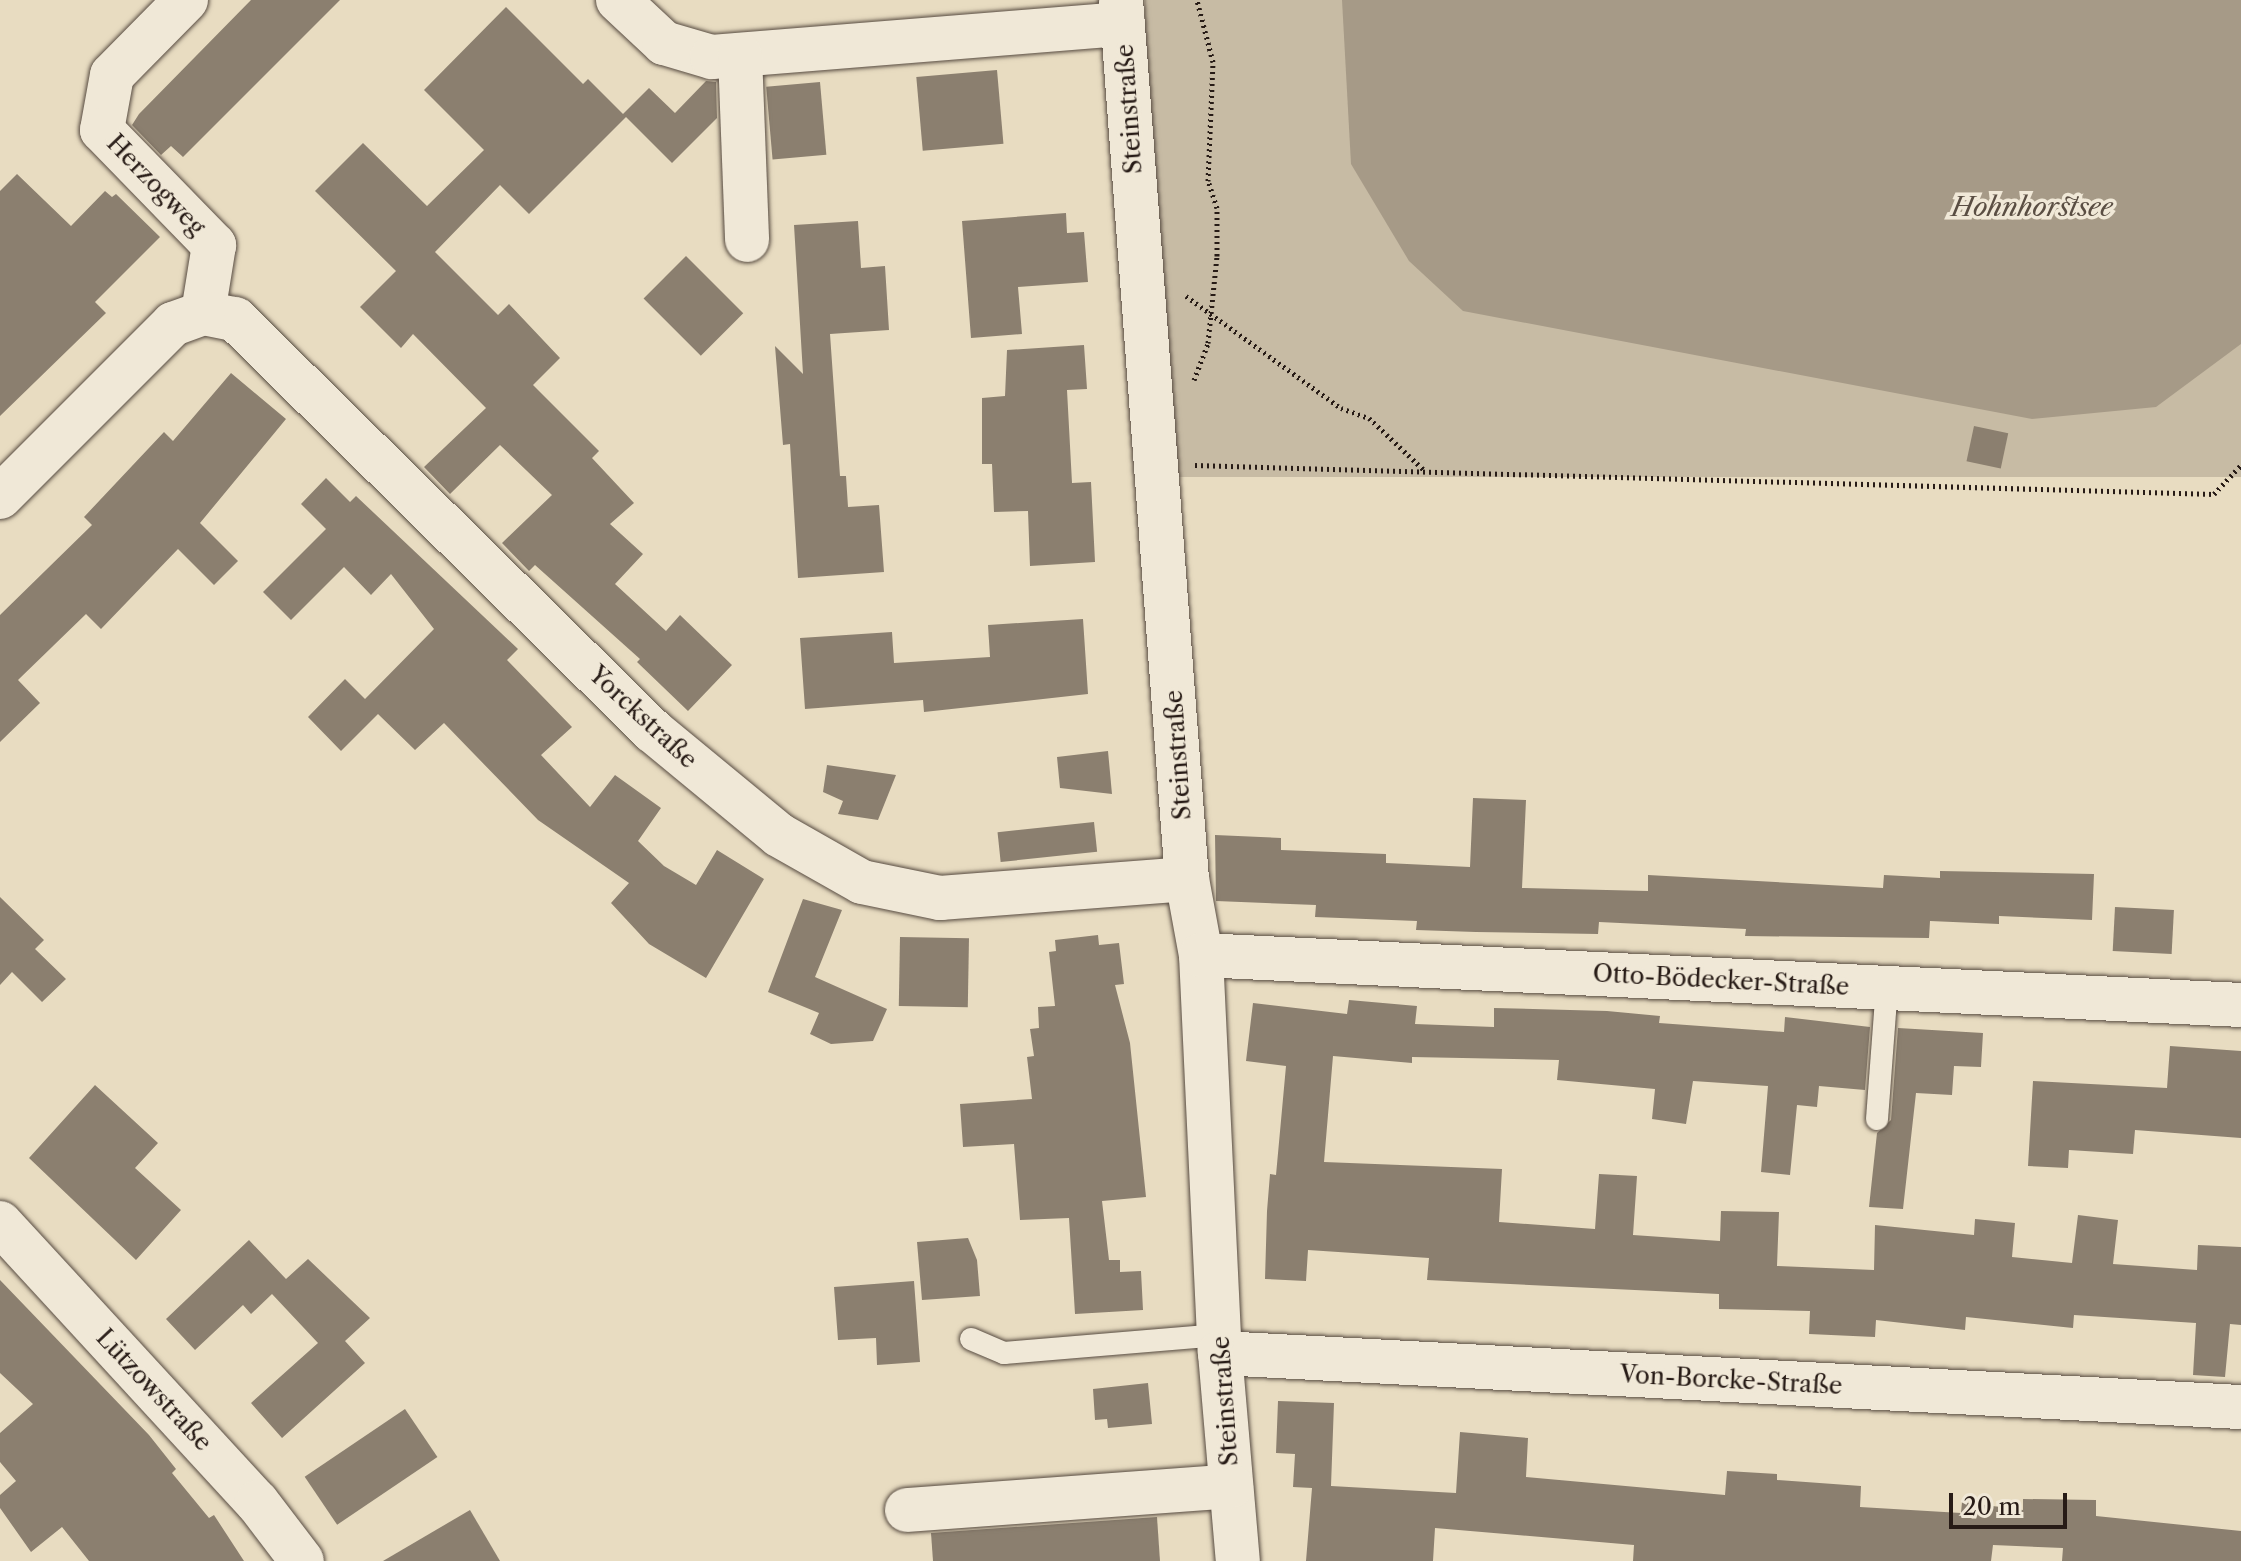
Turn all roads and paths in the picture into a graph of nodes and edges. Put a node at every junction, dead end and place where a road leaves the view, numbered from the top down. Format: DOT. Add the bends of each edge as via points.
graph roads {
  1 [pos="186,0"];
  2 [pos="618,0"];
  3 [pos="1197,0"];
  4 [pos="1122,12"];
  5 [pos="740,55"];
  6 [pos="747,240"];
  7 [pos="1143,284"];
  8 [pos="203,313"];
  9 [pos="1211,313"];
  10 [pos="1152,406"];
  11 [pos="1157,464"];
  12 [pos="2241,465"];
  13 [pos="1425,471"];
  14 [pos="0,497"];
  15 [pos="1187,879"];
  16 [pos="1201,955"];
  17 [pos="1887,987"];
  18 [pos="2241,1005"];
  19 [pos="1877,1119"];
  20 [pos="0,1223"];
  21 [pos="971,1339"];
  22 [pos="1220,1344"];
  23 [pos="2241,1407"];
  24 [pos="1231,1486"];
  25 [pos="907,1510"];
  26 [pos="302,1561"];
  27 [pos="1238,1561"];
  1 -- 8 [label="street, Herzogweg" via="112,75 102,130 214,245"];
  2 -- 5 [label="street, Steinstraße" via="664,43 712,57"];
  3 -- 9 [label="path" via="1213,62 1208,181 1217,208 1217,240"];
  4 -- 5 [label="street, Steinstraße"];
  4 -- 7 [label="street, Steinstraße"];
  5 -- 6 [label="street"];
  7 -- 9 [label="path" via="1190,297"];
  7 -- 10 [label="street, Steinstraße"];
  8 -- 14 [label="street" via="173,324"];
  8 -- 15 [label="street, Yorckstraße" via="235,319 653,731 779,835 862,882 940,898"];
  9 -- 10 [label="path" via="1208,343 1192,383"];
  9 -- 13 [label="path" via="1341,408 1369,418"];
  10 -- 11 [label="street, Steinstraße"];
  11 -- 13 [label="path"];
  11 -- 15 [label="street, Steinstraße"];
  12 -- 13 [label="path" via="2214,494"];
  15 -- 16 [label="street, Steinstraße"];
  16 -- 17 [label="street, Otto-Bödecker-Straße"];
  16 -- 22 [label="street, Steinstraße"];
  17 -- 18 [label="street, Otto-Bödecker-Straße"];
  17 -- 19 [label="lane"];
  20 -- 26 [label="street, Lützowstraße" via="257,1502"];
  21 -- 22 [label="lane" via="1004,1353"];
  22 -- 23 [label="street, Von-Borcke-Straße"];
  22 -- 24 [label="street, Steinstraße"];
  24 -- 25 [label="street, Steinstraße"];
  24 -- 27 [label="street, Steinstraße"];
}
